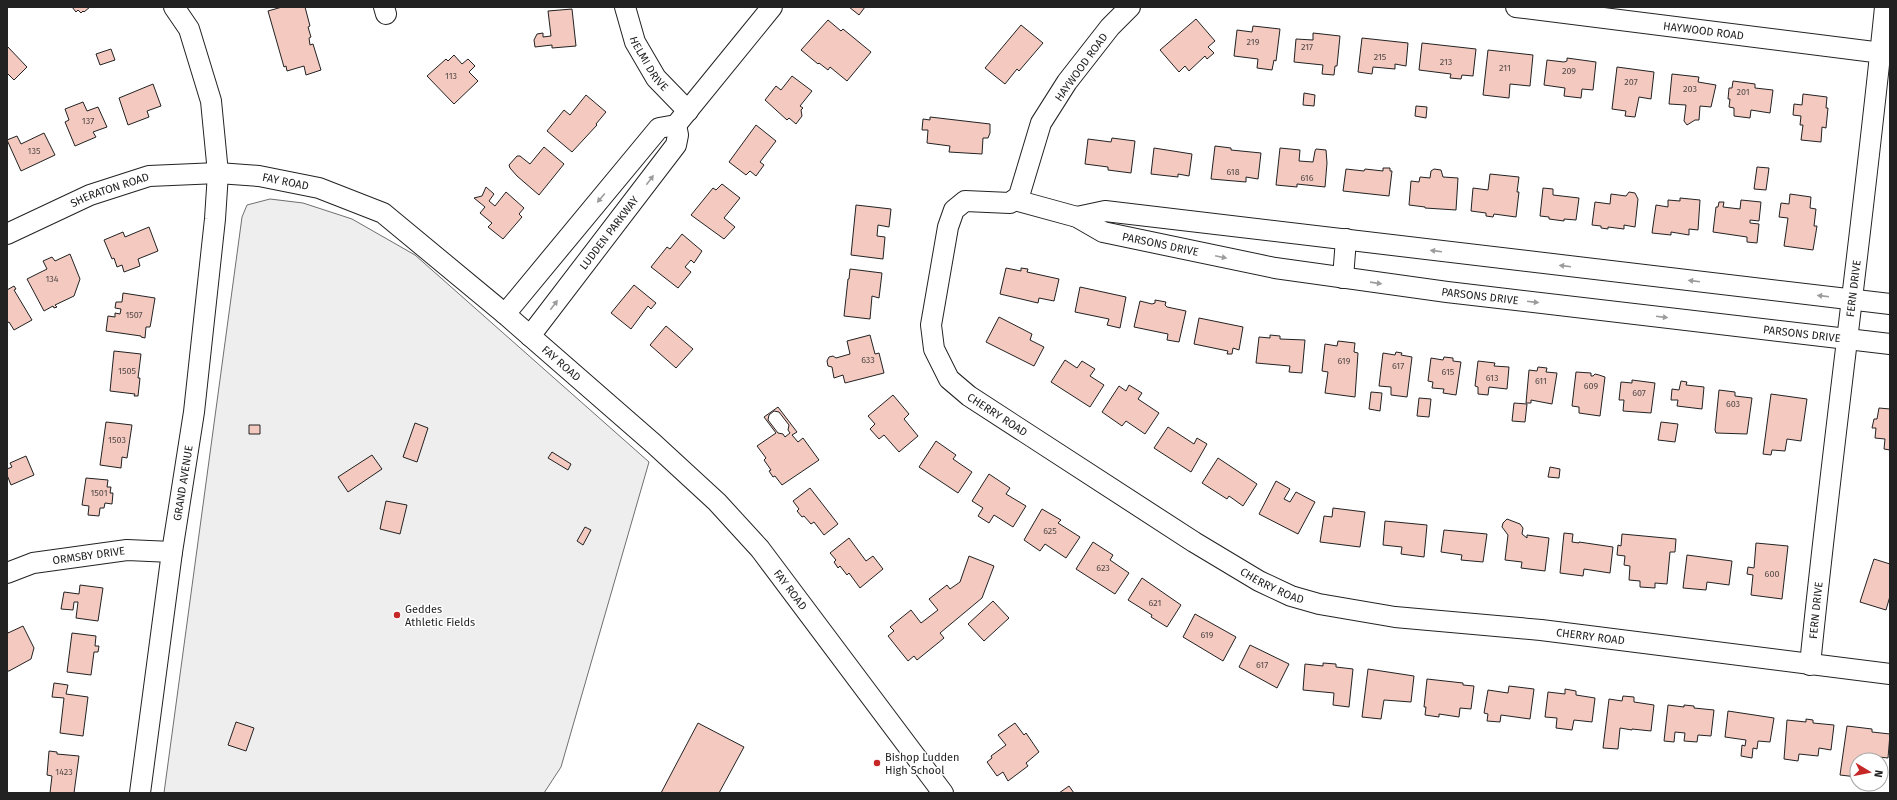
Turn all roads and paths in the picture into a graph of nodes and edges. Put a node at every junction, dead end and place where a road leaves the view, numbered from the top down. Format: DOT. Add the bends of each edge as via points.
graph roads {
  1 [pos="174,7"];
  2 [pos="625,7"];
  3 [pos="772,7"];
  4 [pos="1130,7"];
  5 [pos="1516,7"];
  6 [pos="1885,7"];
  7 [pos="1885,53"];
  8 [pos="682,118"];
  9 [pos="218,173"];
  10 [pos="1015,200"];
  11 [pos="1077,217"];
  12 [pos="7,234"];
  13 [pos="1346,239"];
  14 [pos="1343,278"];
  15 [pos="1851,299"];
  16 [pos="1890,304"];
  17 [pos="505,314"];
  18 [pos="530,336"];
  19 [pos="1846,339"];
  20 [pos="1890,344"];
  21 [pos="172,552"];
  22 [pos="7,573"];
  23 [pos="1810,665"];
  24 [pos="1890,674"];
  25 [pos="140,793"];
  26 [pos="942,793"];
  1 -- 9 [label="street" via="189,29 211,101"];
  2 -- 8 [label="street, HELMI DRIVE" via="635,42"];
  3 -- 8 [label="street"];
  4 -- 10 [label="street, HAYWOOD ROAD" via="1110,27 1067,82 1041,124 1019,196"];
  5 -- 7 [label="street, HAYWOOD ROAD"];
  6 -- 7 [label="street, FERN DRIVE"];
  7 -- 15 [label="street, FERN DRIVE"];
  8 -- 17 [label="street, one-way" via="659,128"];
  18 -- 8 [label="street, LUDDEN PARKWAY, one-way" via="676,145"];
  9 -- 12 [label="street, SHERATON ROAD" via="149,176 90,195"];
  9 -- 17 [label="street, FAY ROAD" via="259,176 319,188 383,213"];
  9 -- 21 [label="street, GRAND AVENUE" via="216,219 194,412"];
  10 -- 11 [label="street, PARSONS DRIVE"];
  10 -- 23 [label="street, CHERRY ROAD" via="1010,203 964,200 954,210 948,227 931,325 934,349 949,379 969,396 1134,504 1259,581 1291,596 1319,604 1395,617 1541,630"];
  11 -- 13 [label="street, PARSONS DRIVE" via="1105,212"];
  11 -- 14 [label="street, PARSONS DRIVE, one-way" via="1103,232 1275,268"];
  13 -- 14 [label="street"];
  15 -- 13 [label="street, PARSONS DRIVE, one-way"];
  14 -- 19 [label="street, PARSONS DRIVE, one-way"];
  15 -- 16 [label="street, PARSONS DRIVE"];
  15 -- 19 [label="street, FERN DRIVE"];
  17 -- 18 [label="street, FAY ROAD"];
  18 -- 26 [label="street, FAY ROAD" via="717,502 760,549"];
  19 -- 20 [label="street, PARSONS DRIVE"];
  19 -- 23 [label="street, FERN DRIVE"];
  21 -- 22 [label="street, ORMSBY DRIVE" via="127,550 33,563"];
  21 -- 25 [label="street, GRAND AVENUE"];
  23 -- 24 [label="street, CHERRY ROAD"];
}
